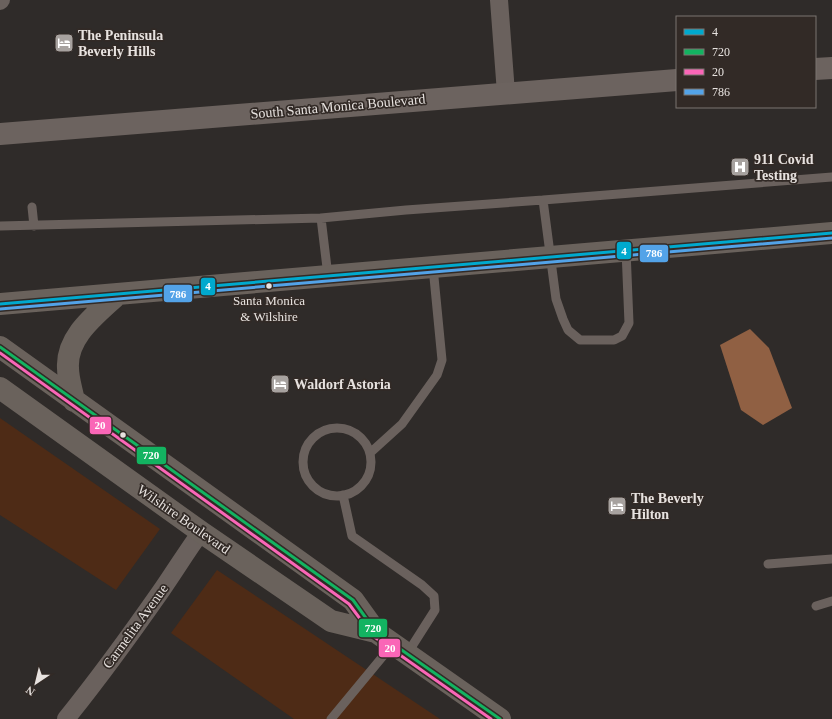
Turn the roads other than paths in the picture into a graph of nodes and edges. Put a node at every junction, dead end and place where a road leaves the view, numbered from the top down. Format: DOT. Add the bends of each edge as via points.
graph roads {
  1 [pos="499,0"];
  2 [pos="832,68"];
  3 [pos="816,69"];
  4 [pos="676,80"];
  5 [pos="506,93"];
  6 [pos="0,134"];
  7 [pos="832,177"];
  8 [pos="543,200"];
  9 [pos="32,207"];
  10 [pos="321,218"];
  11 [pos="0,226"];
  12 [pos="34,226"];
  13 [pos="832,233"];
  14 [pos="626,250"];
  15 [pos="550,257"];
  16 [pos="433,267"];
  17 [pos="328,276"];
  18 [pos="118,294"];
  19 [pos="0,304"];
  20 [pos="0,347"];
  21 [pos="0,388"];
  22 [pos="74,401"];
  23 [pos="370,453"];
  24 [pos="343,496"];
  25 [pos="201,532"];
  26 [pos="832,559"];
  27 [pos="768,564"];
  28 [pos="832,601"];
  29 [pos="816,606"];
  30 [pos="392,643"];
  31 [pos="66,719"];
  32 [pos="331,719"];
  33 [pos="500,719"];
  1 -- 5 [label="street"];
  2 -- 3 [label="main road"];
  4 -- 5 [label="main road, South Santa Monica Boulevard"];
  5 -- 6 [label="main road, South Santa Monica Boulevard"];
  7 -- 8 [label="lane"];
  8 -- 10 [label="lane"];
  8 -- 15 [label="lane"];
  9 -- 12 [label="lane"];
  10 -- 12 [label="lane"];
  10 -- 17 [label="lane"];
  11 -- 12 [label="lane"];
  13 -- 14 [label="main road"];
  14 -- 15 [label="main road"];
  14 -- 15 [label="lane" via="629,322 622,336 614,340 580,340 568,330 556,298"];
  15 -- 16 [label="main road"];
  16 -- 17 [label="main road"];
  16 -- 23 [label="lane" via="442,360 437,375 402,424"];
  17 -- 18 [label="main road"];
  18 -- 19 [label="main road"];
  18 -- 22 [label="main road" via="92,318 70,347 68,367"];
  20 -- 22 [label="main road, Wilshire Boulevard"];
  21 -- 25 [label="main road, Wilshire Boulevard"];
  22 -- 30 [label="main road, Wilshire Boulevard" via="354,600"];
  23 -- 24 [label="lane" via="368,475 362,485 354,492"];
  23 -- 24 [label="lane" via="357,435 336,428 325,430 308,444 303,454 303,465 312,486 331,496"];
  24 -- 30 [label="lane" via="352,536 434,596 434,610"];
  25 -- 30 [label="main road, Wilshire Boulevard" via="330,621"];
  25 -- 31 [label="street, Carmelita Avenue" via="161,591"];
  26 -- 27 [label="lane"];
  28 -- 29 [label="lane"];
  30 -- 32 [label="lane"];
  30 -- 33 [label="main road, Wilshire Boulevard"];
}
